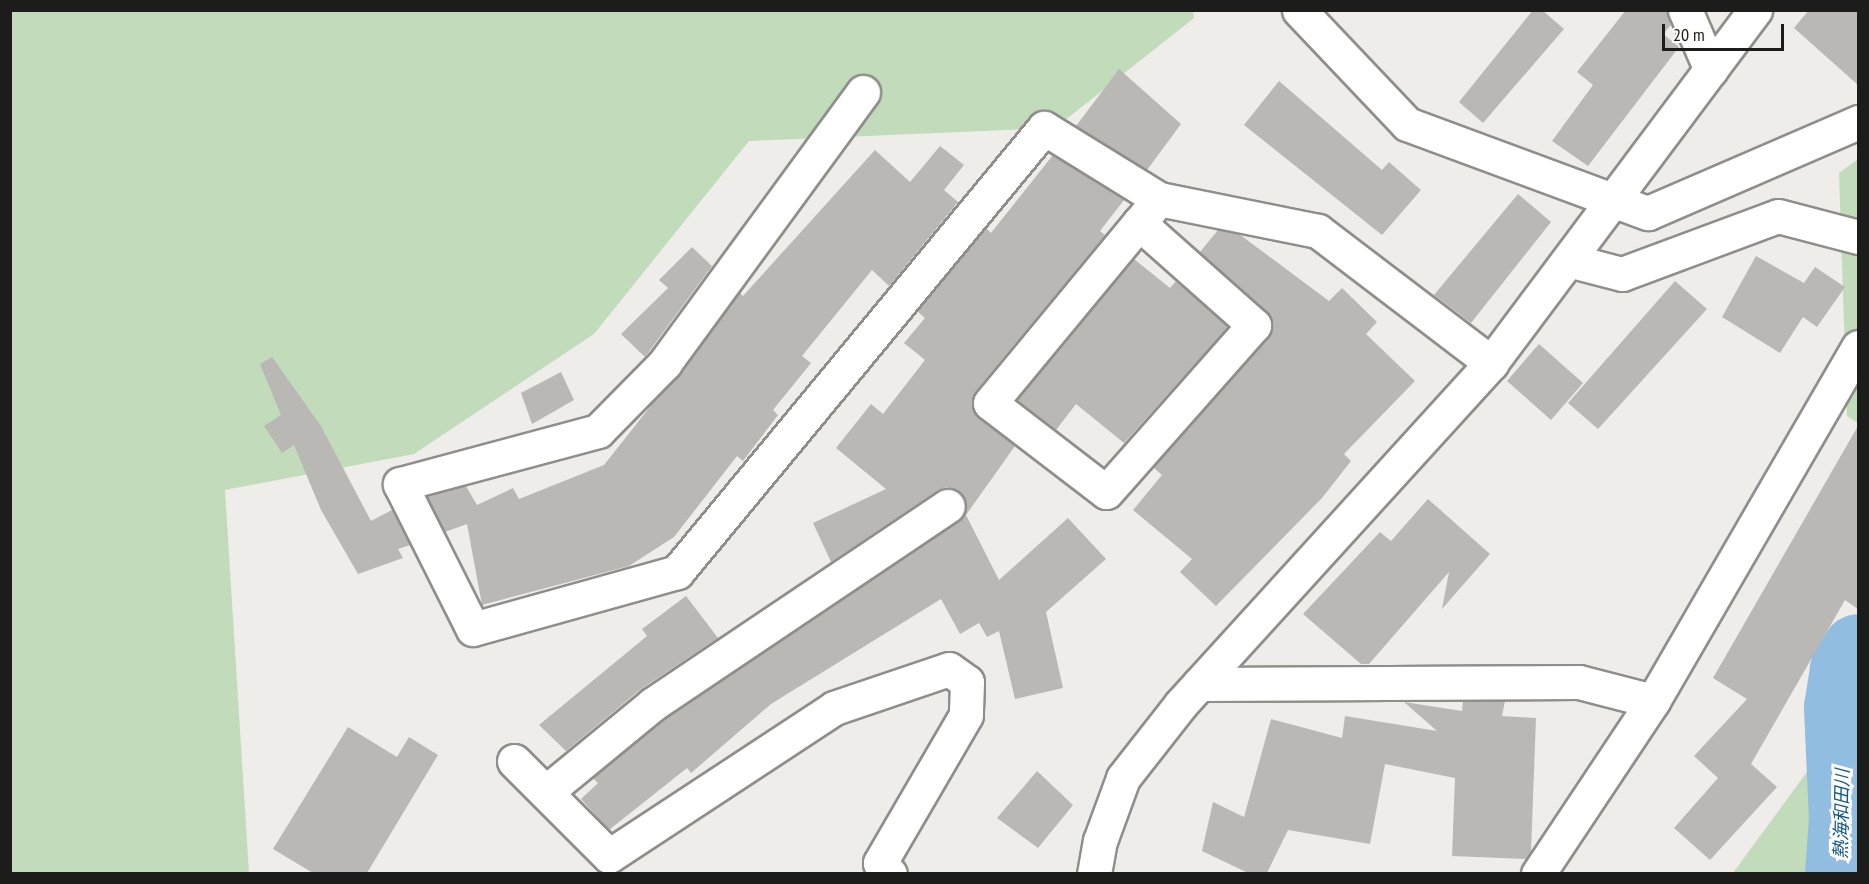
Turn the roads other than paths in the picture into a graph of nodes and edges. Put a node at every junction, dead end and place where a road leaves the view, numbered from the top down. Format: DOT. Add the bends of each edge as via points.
graph roads {
  1 [pos="1299,10"];
  2 [pos="1685,10"];
  3 [pos="1755,10"];
  4 [pos="1711,70"];
  5 [pos="863,92"];
  6 [pos="1858,122"];
  7 [pos="1616,201"];
  8 [pos="1149,211"];
  9 [pos="1858,237"];
  10 [pos="1572,261"];
  11 [pos="1858,347"];
  12 [pos="1491,363"];
  13 [pos="948,506"];
  14 [pos="1199,684"];
  15 [pos="1653,701"];
  16 [pos="514,761"];
  17 [pos="546,792"];
  18 [pos="890,873"];
  19 [pos="1094,873"];
  20 [pos="1538,873"];
  1 -- 7 [label="street" via="1407,124"];
  2 -- 4 [label="street"];
  3 -- 4 [label="street"];
  4 -- 7 [label="street"];
  5 -- 8 [label="street" via="665,363 598,430 400,484 473,629 677,572 1044,128"];
  6 -- 7 [label="street" via="1648,213"];
  7 -- 10 [label="street"];
  8 -- 8 [label="street" via="990,403 1106,492 1254,325"];
  8 -- 12 [label="street" via="1318,231"];
  9 -- 10 [label="street" via="1778,216 1622,274"];
  10 -- 12 [label="street"];
  11 -- 15 [label="street"];
  12 -- 14 [label="street"];
  13 -- 17 [label="street" via="653,704"];
  14 -- 15 [label="street" via="1579,682"];
  14 -- 19 [label="street" via="1123,778 1100,841"];
  15 -- 20 [label="street"];
  16 -- 17 [label="street"];
  17 -- 18 [label="street" via="609,856 834,708 949,669 967,682 966,715 880,863"];
}
